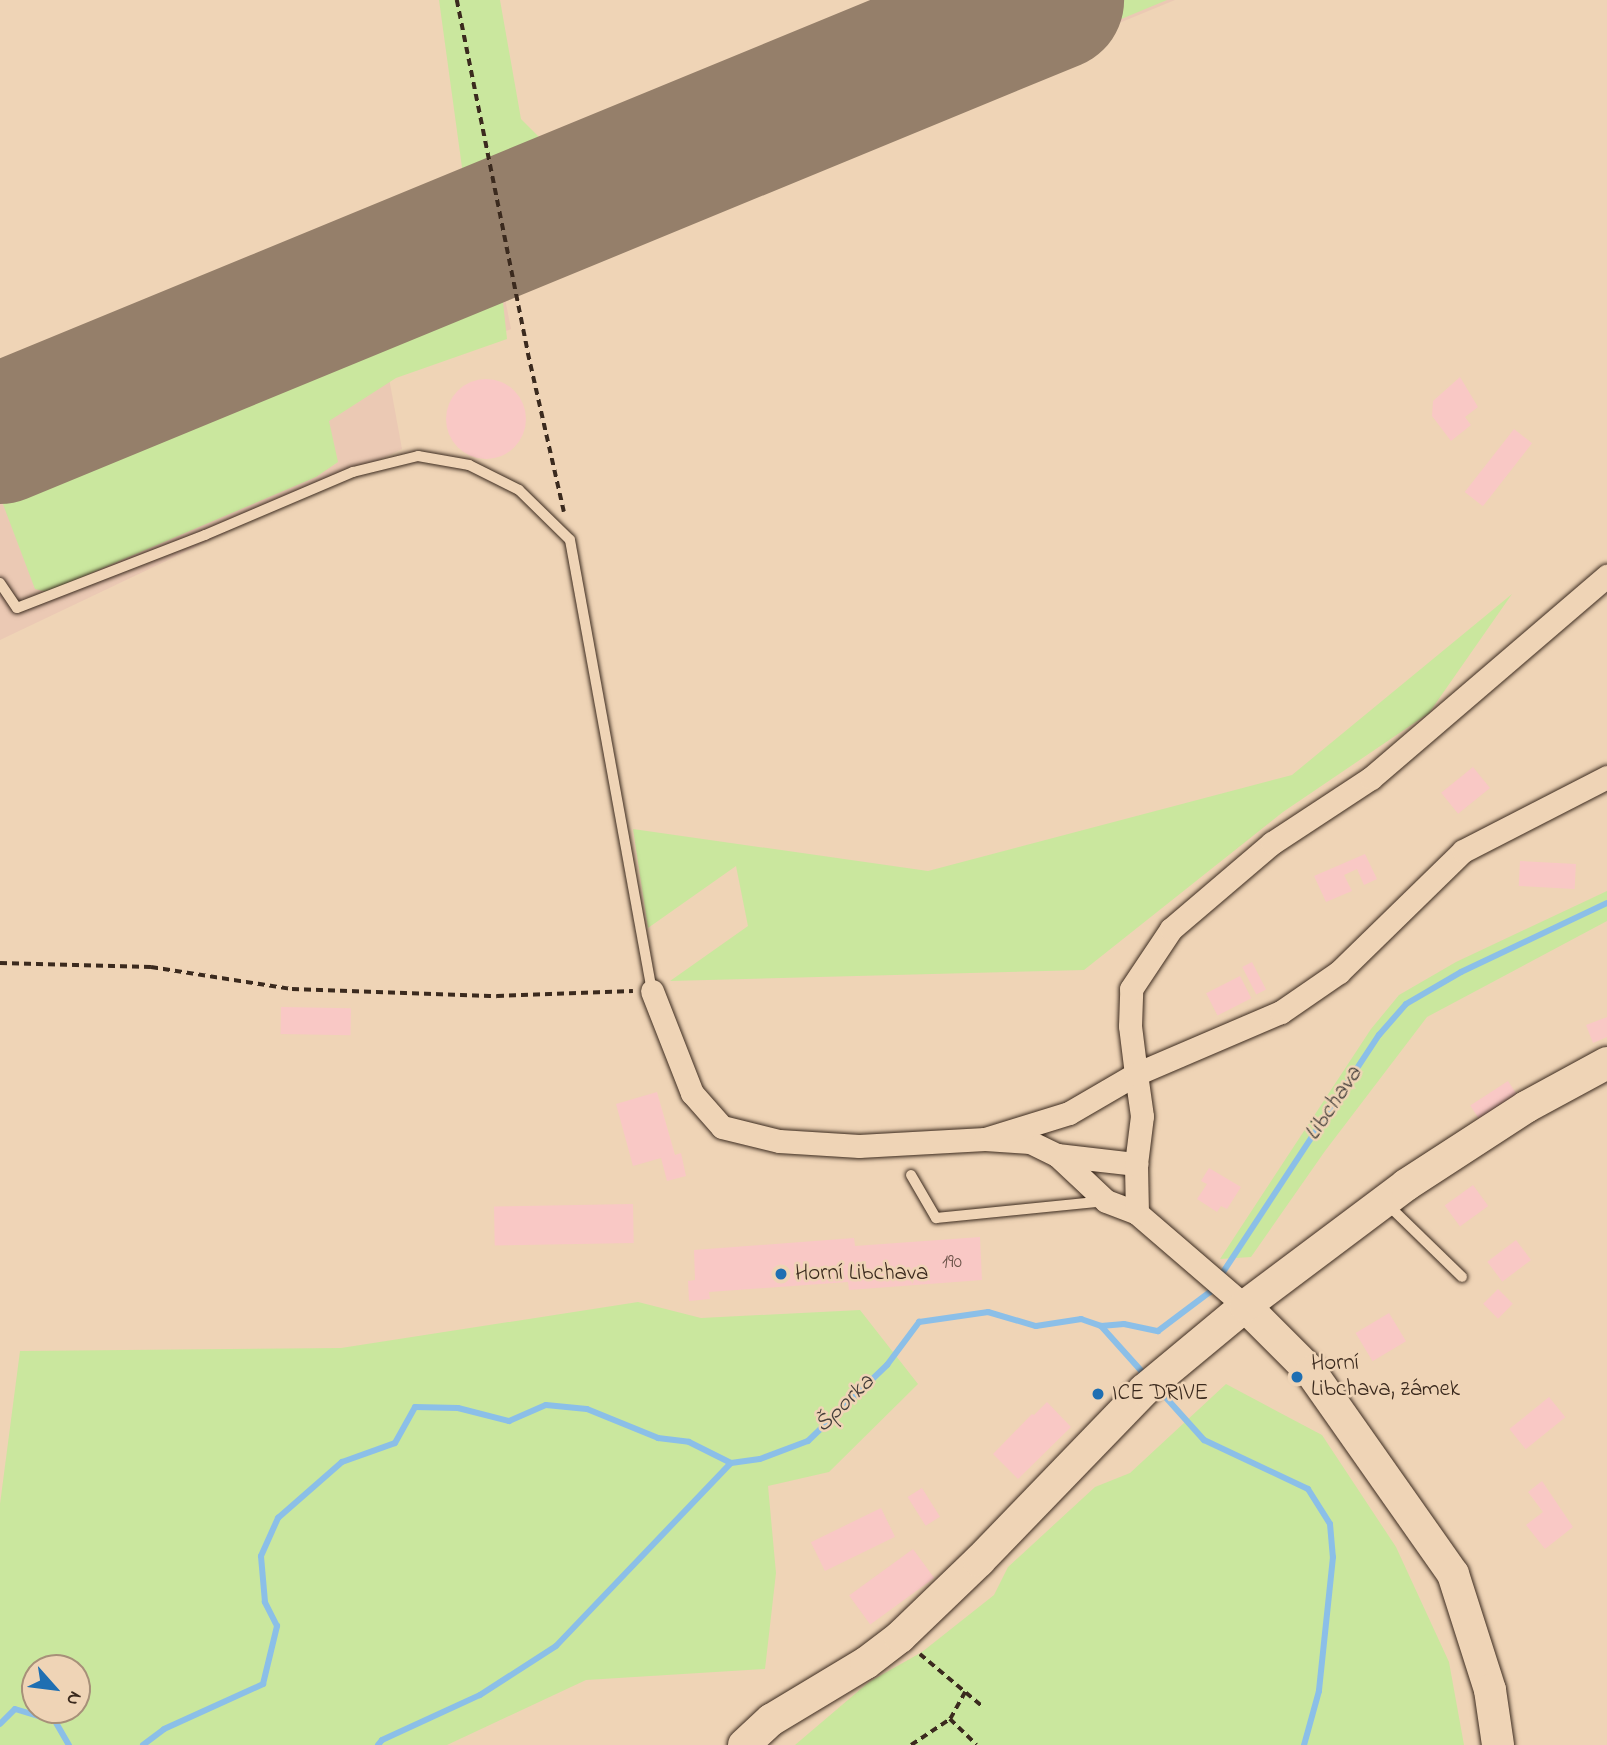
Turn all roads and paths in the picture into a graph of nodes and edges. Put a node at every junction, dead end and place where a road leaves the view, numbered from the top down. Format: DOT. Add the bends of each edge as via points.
graph roads {
  1 [pos="457,0"];
  2 [pos="570,540"];
  3 [pos="1607,576"];
  4 [pos="0,583"];
  5 [pos="1607,777"];
  6 [pos="0,962"];
  7 [pos="652,991"];
  8 [pos="1607,1063"];
  9 [pos="1136,1074"];
  10 [pos="985,1139"];
  11 [pos="1057,1155"];
  12 [pos="1136,1164"];
  13 [pos="911,1175"];
  14 [pos="1106,1201"];
  15 [pos="1384,1201"];
  16 [pos="1137,1213"];
  17 [pos="1462,1277"];
  18 [pos="1236,1298"];
  19 [pos="900,1637"];
  20 [pos="964,1692"];
  21 [pos="982,1706"];
  22 [pos="950,1719"];
  23 [pos="744,1745"];
  24 [pos="911,1745"];
  25 [pos="977,1745"];
  26 [pos="1498,1745"];
  1 -- 2 [label="path"];
  2 -- 4 [label="lane" via="519,490 469,465 418,456 352,472 17,608"];
  2 -- 7 [label="lane"];
  3 -- 9 [label="street" via="1371,778 1272,843 1171,929 1131,989"];
  5 -- 9 [label="street" via="1463,851 1339,972 1282,1012"];
  6 -- 7 [label="path" via="151,967 292,989 497,996"];
  7 -- 10 [label="street" via="692,1093 722,1127 779,1141 859,1146"];
  8 -- 15 [label="street" via="1526,1107"];
  9 -- 10 [label="street" via="1069,1113"];
  9 -- 12 [label="street" via="1142,1116"];
  10 -- 11 [label="street" via="1030,1142"];
  11 -- 12 [label="street"];
  11 -- 14 [label="street"];
  12 -- 16 [label="street"];
  13 -- 14 [label="lane" via="936,1218"];
  14 -- 16 [label="street"];
  15 -- 17 [label="lane"];
  15 -- 18 [label="street"];
  16 -- 18 [label="street"];
  18 -- 19 [label="street"];
  18 -- 26 [label="street" via="1311,1372 1453,1574 1490,1690"];
  19 -- 20 [label="path"];
  19 -- 23 [label="street" via="771,1720"];
  20 -- 21 [label="path"];
  20 -- 22 [label="path"];
  22 -- 24 [label="path"];
  22 -- 25 [label="path"];
}
